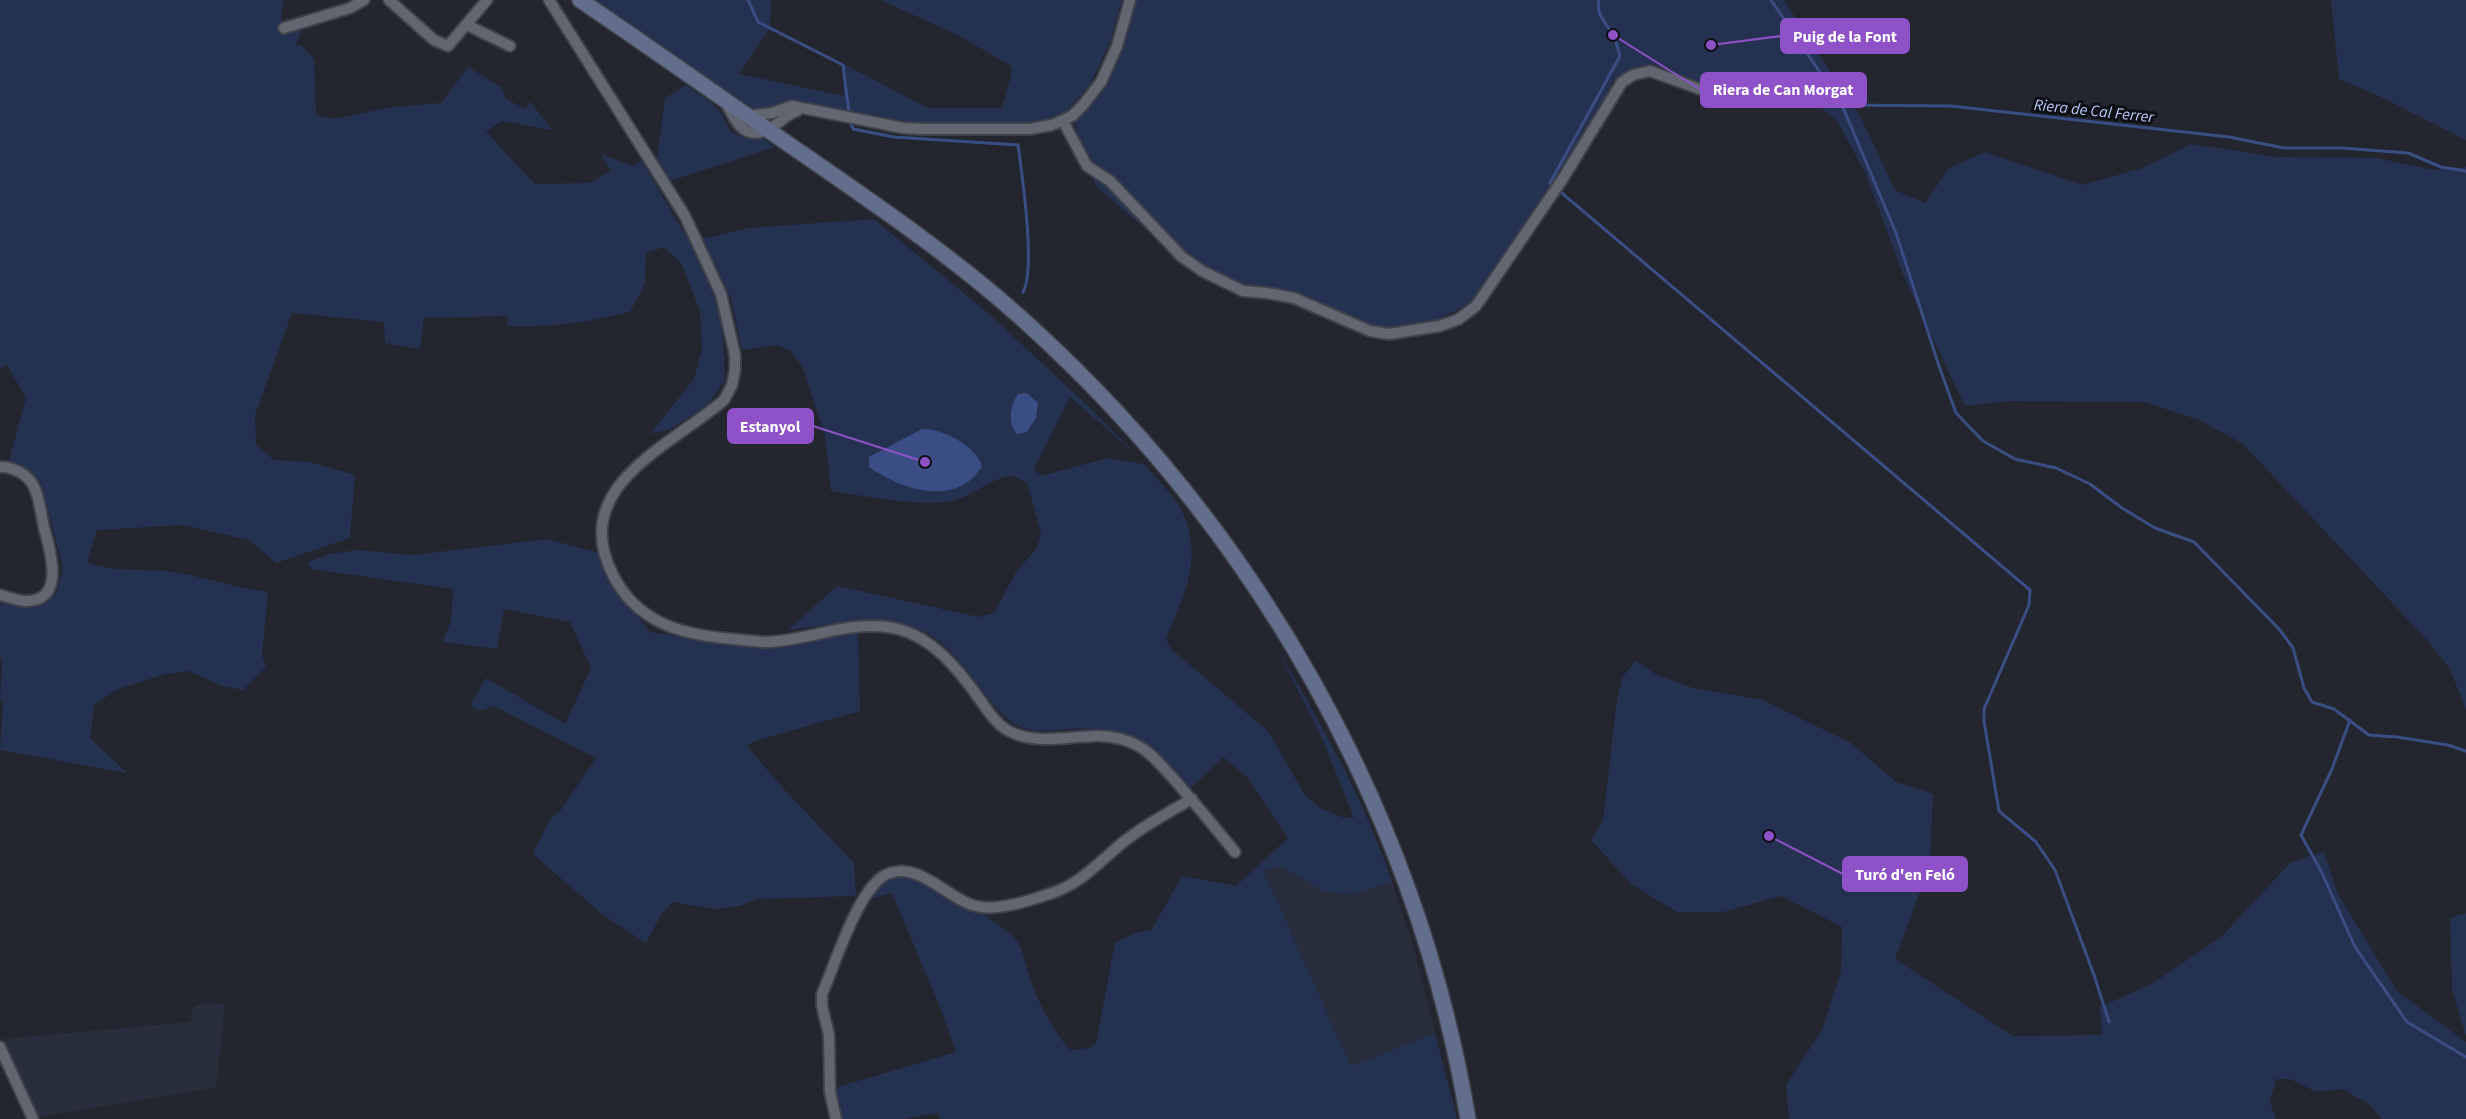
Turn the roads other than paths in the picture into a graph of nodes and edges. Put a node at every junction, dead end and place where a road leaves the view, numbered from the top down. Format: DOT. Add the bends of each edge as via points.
graph roads {
  1 [pos="364,0"];
  2 [pos="389,0"];
  3 [pos="488,0"];
  4 [pos="580,0"];
  5 [pos="1130,0"];
  6 [pos="550,1"];
  7 [pos="467,25"];
  8 [pos="284,28"];
  9 [pos="510,46"];
  10 [pos="1801,100"];
  11 [pos="725,101"];
  12 [pos="806,109"];
  13 [pos="772,113"];
  14 [pos="747,116"];
  15 [pos="784,118"];
  16 [pos="1063,121"];
  17 [pos="767,130"];
  18 [pos="786,142"];
  19 [pos="0,467"];
  20 [pos="0,595"];
  21 [pos="1192,799"];
  22 [pos="1234,852"];
  23 [pos="0,1047"];
  24 [pos="33,1119"];
  25 [pos="836,1119"];
  26 [pos="1468,1119"];
  1 -- 8 [label="street"];
  2 -- 7 [label="street" via="434,40 448,46"];
  3 -- 7 [label="street"];
  4 -- 11 [label="main road"];
  5 -- 16 [label="street" via="1118,46 1101,82 1083,105"];
  6 -- 21 [label="street" via="685,216 721,294 735,355 732,385 724,400 638,464 616,487 606,505 602,546 617,583 629,600 662,624 684,633 711,637 768,642 871,626 917,635 960,673 991,716 1005,728 1021,737 1100,736 1125,740 1142,747"];
  7 -- 9 [label="street"];
  10 -- 16 [label="street" via="1708,92 1650,71 1633,75 1617,89 1562,180 1476,306 1459,319 1440,326 1389,334 1370,331 1294,298 1243,291 1202,271 1182,256 1110,181 1087,166"];
  11 -- 14 [label="main road"];
  11 -- 17 [label="street" via="741,128 757,134"];
  12 -- 13 [label="street" via="792,106"];
  12 -- 15 [label="street"];
  12 -- 16 [label="street" via="923,129 1030,129"];
  13 -- 14 [label="street"];
  13 -- 17 [label="street"];
  14 -- 17 [label="main road"];
  15 -- 17 [label="street"];
  15 -- 18 [label="street"];
  17 -- 18 [label="main road"];
  18 -- 26 [label="main road" via="979,282 1048,343 1093,385 1171,471 1243,567 1308,671 1344,738 1389,839 1439,990"];
  19 -- 20 [label="street" via="9,467 34,486 54,566 42,597 29,601"];
  21 -- 22 [label="street"];
  21 -- 25 [label="street" via="1127,839 1074,881 1054,892 1002,906 971,905 916,874 895,871 882,877 860,903 822,994"];
  23 -- 24 [label="street"];
}
